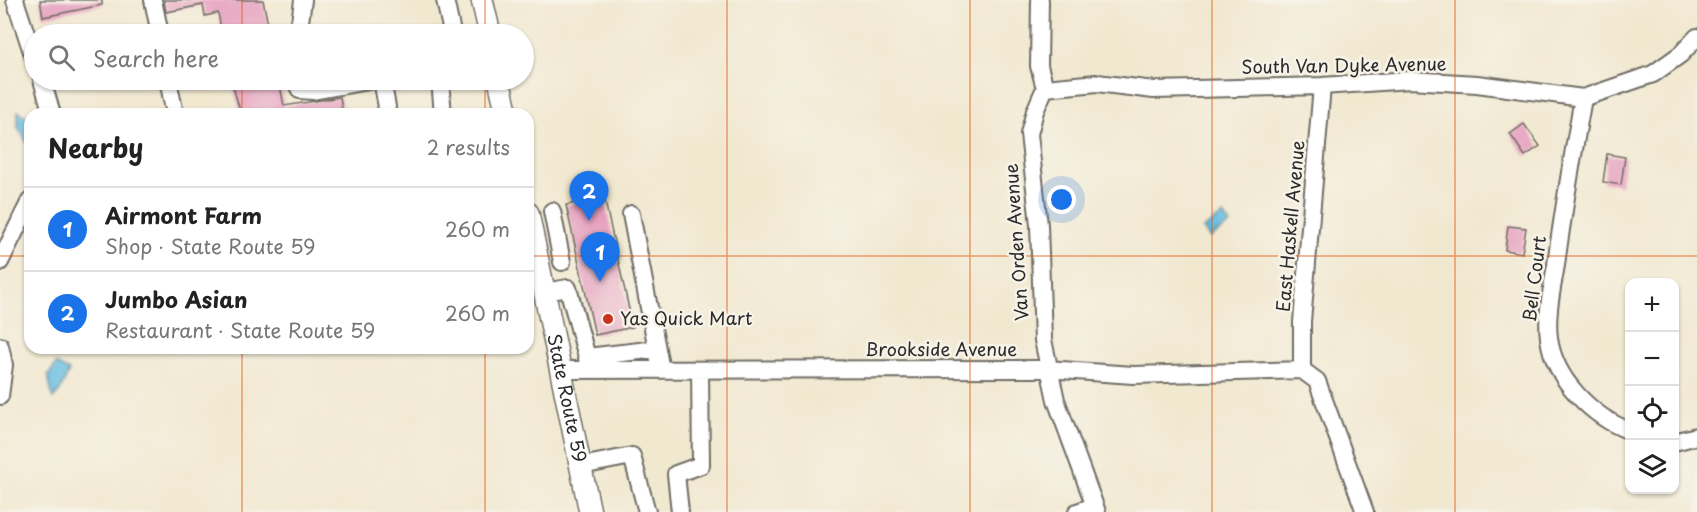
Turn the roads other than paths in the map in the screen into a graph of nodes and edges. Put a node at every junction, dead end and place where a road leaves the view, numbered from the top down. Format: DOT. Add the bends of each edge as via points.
graph roads {
  1 [pos="15,0"];
  2 [pos="153,0"];
  3 [pos="303,0"];
  4 [pos="445,0"];
  5 [pos="482,0"];
  6 [pos="1040,0"];
  7 [pos="158,24"];
  8 [pos="299,24"];
  9 [pos="450,24"];
  10 [pos="488,24"];
  11 [pos="24,27"];
  12 [pos="1697,37"];
  13 [pos="1322,86"];
  14 [pos="1045,88"];
  15 [pos="45,90"];
  16 [pos="170,90"];
  17 [pos="300,90"];
  18 [pos="318,90"];
  19 [pos="384,90"];
  20 [pos="441,90"];
  21 [pos="501,90"];
  22 [pos="1583,98"];
  23 [pos="50,108"];
  24 [pos="174,108"];
  25 [pos="387,108"];
  26 [pos="442,108"];
  27 [pos="506,108"];
  28 [pos="552,211"];
  29 [pos="24,213"];
  30 [pos="631,214"];
  31 [pos="534,242"];
  32 [pos="0,261"];
  33 [pos="562,262"];
  34 [pos="539,266"];
  35 [pos="568,288"];
  36 [pos="545,292"];
  37 [pos="0,346"];
  38 [pos="657,348"];
  39 [pos="588,364"];
  40 [pos="1047,369"];
  41 [pos="562,370"];
  42 [pos="661,370"];
  43 [pos="700,370"];
  44 [pos="1302,370"];
  45 [pos="0,396"];
  46 [pos="1625,429"];
  47 [pos="1697,436"];
  48 [pos="1679,441"];
  49 [pos="581,466"];
  50 [pos="1096,509"];
  51 [pos="590,512"];
  52 [pos="647,512"];
  53 [pos="680,512"];
  54 [pos="1077,512"];
  55 [pos="1365,512"];
  1 -- 11 [label="street"];
  2 -- 7 [label="street"];
  3 -- 8 [label="street"];
  4 -- 9 [label="street"];
  5 -- 10 [label="main road"];
  6 -- 14 [label="street" via="1039,66"];
  12 -- 22 [label="street, South Van Dyke Avenue" via="1653,74"];
  13 -- 14 [label="street, South Van Dyke Avenue" via="1154,90 1097,83"];
  13 -- 22 [label="street, South Van Dyke Avenue" via="1410,80 1478,84"];
  13 -- 44 [label="street, East Haskell Avenue" via="1302,322"];
  14 -- 40 [label="street, Van Orden Avenue" via="1029,134 1039,225"];
  15 -- 23 [label="street"];
  16 -- 24 [label="street"];
  17 -- 18 [label="street"];
  19 -- 25 [label="street"];
  20 -- 26 [label="street"];
  21 -- 27 [label="main road"];
  22 -- 46 [label="street, Bell Court" via="1557,254 1549,339 1571,388 1589,406"];
  28 -- 33 [label="street"];
  29 -- 32 [label="street"];
  30 -- 38 [label="street"];
  31 -- 34 [label="main road, State Route 59"];
  33 -- 34 [label="street"];
  33 -- 35 [label="street"];
  34 -- 36 [label="main road, State Route 59"];
  35 -- 36 [label="street"];
  35 -- 39 [label="street"];
  36 -- 41 [label="main road, State Route 59"];
  37 -- 45 [label="street" via="4,365"];
  38 -- 39 [label="street"];
  38 -- 42 [label="street"];
  39 -- 41 [label="street, Brookside Avenue"];
  39 -- 42 [label="street, Brookside Avenue"];
  40 -- 43 [label="street, Brookside Avenue"];
  40 -- 44 [label="street, Brookside Avenue" via="1133,375"];
  40 -- 50 [label="street, Van Orden Avenue"];
  41 -- 49 [label="main road, State Route 59"];
  42 -- 43 [label="street, Brookside Avenue"];
  43 -- 53 [label="street" via="701,465 676,474"];
  44 -- 55 [label="street" via="1317,381"];
  47 -- 48 [label="street"];
  49 -- 51 [label="main road, State Route 59"];
  49 -- 52 [label="street" via="632,456"];
  50 -- 54 [label="street"];
}
